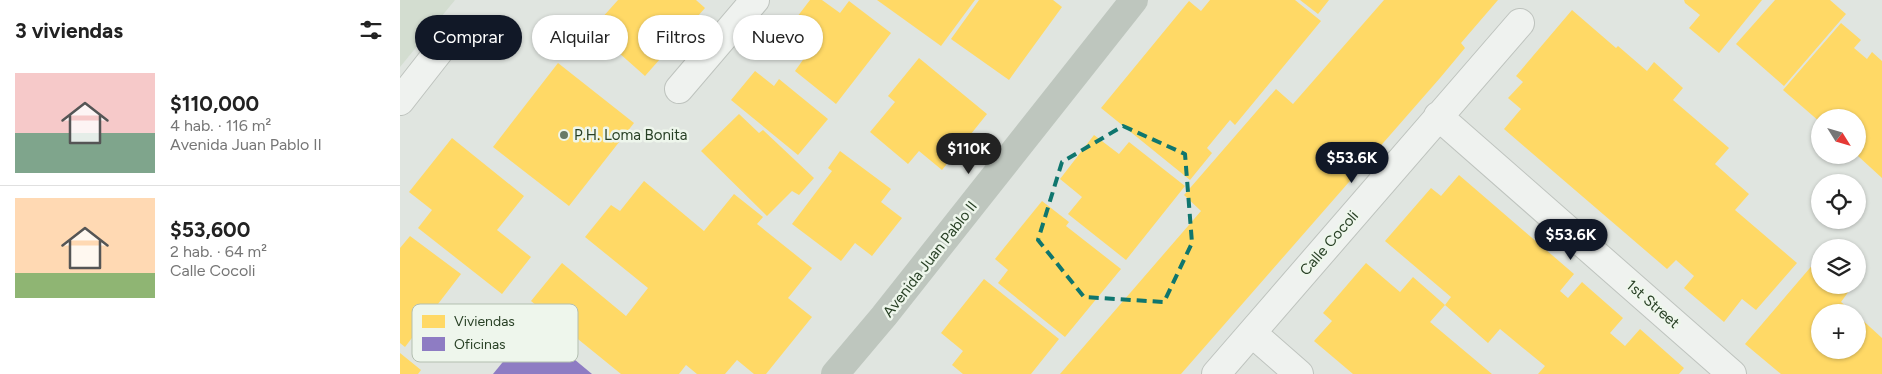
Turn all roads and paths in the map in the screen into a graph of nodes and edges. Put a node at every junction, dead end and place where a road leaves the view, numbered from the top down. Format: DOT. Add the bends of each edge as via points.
graph roads {
  1 [pos="755,0"];
  2 [pos="1134,0"];
  3 [pos="1520,23"];
  4 [pos="432,60"];
  5 [pos="679,89"];
  6 [pos="400,101"];
  7 [pos="1438,116"];
  8 [pos="1252,333"];
  9 [pos="834,374"];
  10 [pos="1216,374"];
  11 [pos="1299,374"];
  12 [pos="1732,374"];
  1 -- 5 [label="street"];
  2 -- 9 [label="main road, Avenida Juan Pablo II" via="884,316"];
  3 -- 7 [label="street, Calle Cocoli"];
  4 -- 6 [label="street"];
  7 -- 8 [label="street, Calle Cocoli"];
  7 -- 12 [label="street, 1st Street"];
  8 -- 10 [label="street, Calle Cocoli"];
  8 -- 11 [label="street"];
}
